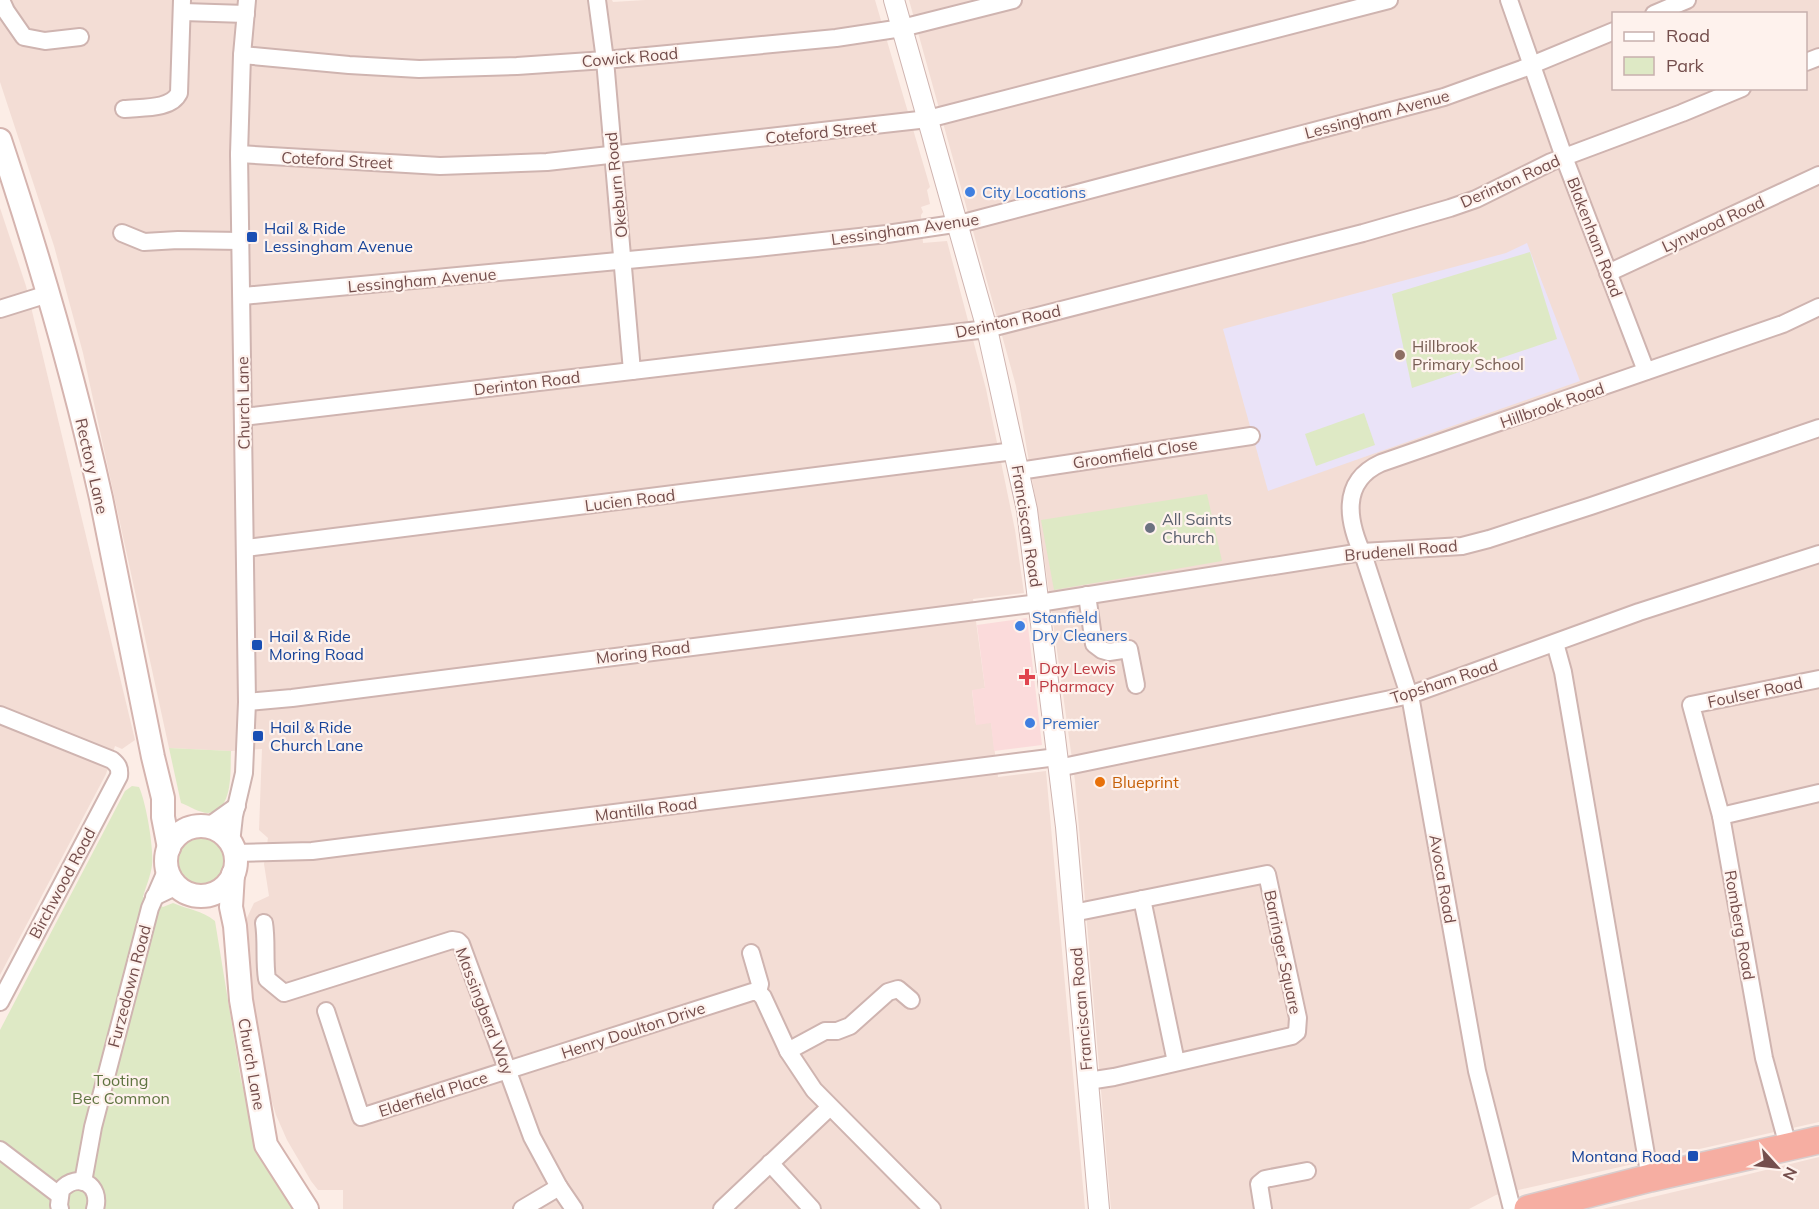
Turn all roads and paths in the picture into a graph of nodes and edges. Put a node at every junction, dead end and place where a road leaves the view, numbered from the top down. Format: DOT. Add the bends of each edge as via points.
graph roads {
  1 [pos="1,0"];
  2 [pos="597,0"];
  3 [pos="894,0"];
  4 [pos="1013,0"];
  5 [pos="1389,0"];
  6 [pos="1509,0"];
  7 [pos="1687,0"];
  8 [pos="183,6"];
  9 [pos="246,7"];
  10 [pos="1659,12"];
  11 [pos="902,28"];
  12 [pos="1612,31"];
  13 [pos="80,37"];
  14 [pos="242,55"];
  15 [pos="605,60"];
  16 [pos="1533,64"];
  17 [pos="1737,90"];
  18 [pos="124,110"];
  19 [pos="928,119"];
  20 [pos="0,140"];
  21 [pos="239,154"];
  22 [pos="612,155"];
  23 [pos="1564,157"];
  24 [pos="1819,176"];
  25 [pos="957,224"];
  26 [pos="122,232"];
  27 [pos="241,241"];
  28 [pos="623,261"];
  29 [pos="1608,273"];
  30 [pos="48,294"];
  31 [pos="243,296"];
  32 [pos="1819,307"];
  33 [pos="0,309"];
  34 [pos="987,329"];
  35 [pos="632,370"];
  36 [pos="1646,371"];
  37 [pos="243,417"];
  38 [pos="1819,428"];
  39 [pos="1251,435"];
  40 [pos="1014,451"];
  41 [pos="1019,471"];
  42 [pos="246,548"];
  43 [pos="1362,552"];
  44 [pos="1819,554"];
  45 [pos="1087,595"];
  46 [pos="1049,601"];
  47 [pos="1555,643"];
  48 [pos="1819,679"];
  49 [pos="1136,685"];
  50 [pos="1410,695"];
  51 [pos="247,702"];
  52 [pos="1691,705"];
  53 [pos="0,715"];
  54 [pos="1058,762"];
  55 [pos="1819,793"];
  56 [pos="164,798"];
  57 [pos="237,806"];
  58 [pos="1721,816"];
  59 [pos="202,827"];
  60 [pos="233,857"];
  61 [pos="171,868"];
  62 [pos="212,894"];
  63 [pos="1142,899"];
  64 [pos="231,907"];
  65 [pos="1073,913"];
  66 [pos="264,923"];
  67 [pos="751,953"];
  68 [pos="758,992"];
  69 [pos="911,1000"];
  70 [pos="0,1002"];
  71 [pos="326,1011"];
  72 [pos="788,1051"];
  73 [pos="1176,1062"];
  74 [pos="508,1069"];
  75 [pos="1088,1081"];
  76 [pos="830,1107"];
  77 [pos="1819,1140"];
  78 [pos="1788,1146"];
  79 [pos="0,1150"];
  80 [pos="770,1163"];
  81 [pos="1307,1171"];
  82 [pos="1650,1178"];
  83 [pos="83,1182"];
  84 [pos="559,1187"];
  85 [pos="60,1202"];
  86 [pos="95,1209"];
  87 [pos="307,1209"];
  88 [pos="522,1209"];
  89 [pos="574,1209"];
  90 [pos="722,1209"];
  91 [pos="812,1209"];
  92 [pos="932,1209"];
  93 [pos="1099,1209"];
  94 [pos="1263,1209"];
  95 [pos="1512,1209"];
  96 [pos="1528,1209"];
  1 -- 13 [label="street" via="24,37"];
  2 -- 15 [label="street, Okeburn Road"];
  3 -- 11 [label="street, Franciscan Road"];
  4 -- 11 [label="street, Cowick Road"];
  5 -- 19 [label="street, Coteford Street"];
  6 -- 16 [label="street, Blakenham Road"];
  7 -- 10 [label="street"];
  8 -- 9 [label="street"];
  8 -- 18 [label="street" via="176,100"];
  9 -- 14 [label="street, Church Lane"];
  11 -- 15 [label="street, Cowick Road" via="836,39"];
  11 -- 19 [label="street, Franciscan Road"];
  12 -- 16 [label="street, Lessingham Avenue"];
  14 -- 15 [label="street, Cowick Road" via="418,69"];
  14 -- 21 [label="street, Church Lane"];
  15 -- 22 [label="street, Okeburn Road"];
  16 -- 23 [label="street, Blakenham Road"];
  16 -- 25 [label="street, Lessingham Avenue" via="1444,98"];
  17 -- 23 [label="street, Derinton Road"];
  19 -- 22 [label="street, Coteford Street"];
  19 -- 25 [label="street, Franciscan Road"];
  20 -- 30 [label="main road, Rectory Lane"];
  21 -- 22 [label="street, Coteford Street" via="440,166"];
  21 -- 27 [label="street, Church Lane"];
  22 -- 28 [label="street, Okeburn Road"];
  23 -- 29 [label="street, Blakenham Road"];
  23 -- 34 [label="street, Derinton Road" via="1450,208"];
  24 -- 29 [label="street, Lynwood Road"];
  25 -- 28 [label="street, Lessingham Avenue"];
  25 -- 34 [label="street, Franciscan Road"];
  26 -- 27 [label="street" via="144,242"];
  27 -- 31 [label="street, Church Lane"];
  28 -- 31 [label="street, Lessingham Avenue"];
  28 -- 35 [label="street, Okeburn Road"];
  29 -- 36 [label="street, Blakenham Road"];
  30 -- 33 [label="street"];
  30 -- 56 [label="main road, Rectory Lane" via="101,498"];
  31 -- 37 [label="street, Church Lane"];
  32 -- 36 [label="street, Hillbrook Road" via="1783,324"];
  34 -- 35 [label="street, Derinton Road"];
  34 -- 40 [label="street, Franciscan Road"];
  35 -- 37 [label="street, Derinton Road"];
  36 -- 43 [label="street, Hillbrook Road" via="1371,468 1356,484 1350,504"];
  37 -- 42 [label="street, Church Lane"];
  38 -- 43 [label="street, Brudenell Road" via="1489,539 1442,548"];
  39 -- 41 [label="street, Groomfield Close"];
  40 -- 41 [label="street, Franciscan Road"];
  40 -- 42 [label="street, Lucien Road"];
  41 -- 46 [label="street, Franciscan Road" via="1034,554"];
  42 -- 51 [label="street, Church Lane"];
  43 -- 45 [label="street, Brudenell Road"];
  43 -- 50 [label="street, Avoca Road"];
  44 -- 47 [label="street, Topsham Road"];
  45 -- 46 [label="street, Brudenell Road"];
  45 -- 49 [label="street" via="1095,644 1101,651 1129,649"];
  46 -- 51 [label="street, Moring Road"];
  46 -- 54 [label="street, Franciscan Road"];
  47 -- 50 [label="street, Topsham Road"];
  47 -- 82 [label="street"];
  48 -- 52 [label="street, Foulser Road"];
  50 -- 54 [label="street, Topsham Road"];
  50 -- 95 [label="street, Avoca Road" via="1477,1071"];
  51 -- 57 [label="street, Church Lane" via="244,773"];
  52 -- 58 [label="street, Romberg Road"];
  53 -- 70 [label="street, Birchwood Road" via="117,764 120,769"];
  54 -- 60 [label="street, Mantilla Road" via="312,851"];
  54 -- 65 [label="street, Franciscan Road"];
  55 -- 58 [label="street"];
  56 -- 59 [label="main road"];
  56 -- 61 [label="main road, Rectory Lane"];
  57 -- 59 [label="street"];
  57 -- 60 [label="street, Church Lane"];
  58 -- 78 [label="street, Romberg Road" via="1764,1058"];
  59 -- 60 [label="main road" via="227,836"];
  59 -- 61 [label="main road" via="182,832"];
  60 -- 62 [label="main road" via="229,884"];
  60 -- 64 [label="main road, Church Lane"];
  61 -- 62 [label="main road" via="192,895"];
  61 -- 83 [label="street, Furzedown Road" via="154,897 93,1127"];
  62 -- 64 [label="main road"];
  63 -- 65 [label="street, Barringer Square"];
  63 -- 73 [label="street"];
  63 -- 73 [label="street, Barringer Square" via="1267,874 1295,1007 1298,1025 1292,1036"];
  64 -- 87 [label="main road, Church Lane" via="241,1000 266,1145"];
  65 -- 75 [label="street, Franciscan Road"];
  66 -- 74 [label="street, Massingberd Way" via="267,979 284,993 459,941"];
  67 -- 68 [label="street" via="760,984"];
  68 -- 72 [label="street"];
  68 -- 74 [label="street, Henry Doulton Drive"];
  69 -- 72 [label="street" via="898,989 888,992 850,1026 825,1031"];
  71 -- 74 [label="street, Elderfield Place" via="361,1117"];
  72 -- 76 [label="street"];
  73 -- 75 [label="street, Barringer Square"];
  74 -- 84 [label="street, Massingberd Way" via="532,1137"];
  75 -- 93 [label="street, Franciscan Road"];
  76 -- 80 [label="street"];
  76 -- 92 [label="street"];
  77 -- 78 [label="highway"];
  78 -- 82 [label="highway"];
  79 -- 85 [label="street"];
  80 -- 90 [label="street"];
  80 -- 91 [label="street"];
  81 -- 94 [label="street" via="1265,1179 1258,1184"];
  82 -- 96 [label="highway"];
  83 -- 85 [label="street" via="65,1185"];
  83 -- 86 [label="street" via="96,1196"];
  84 -- 88 [label="street"];
  84 -- 89 [label="street, Massingberd Way"];
}
